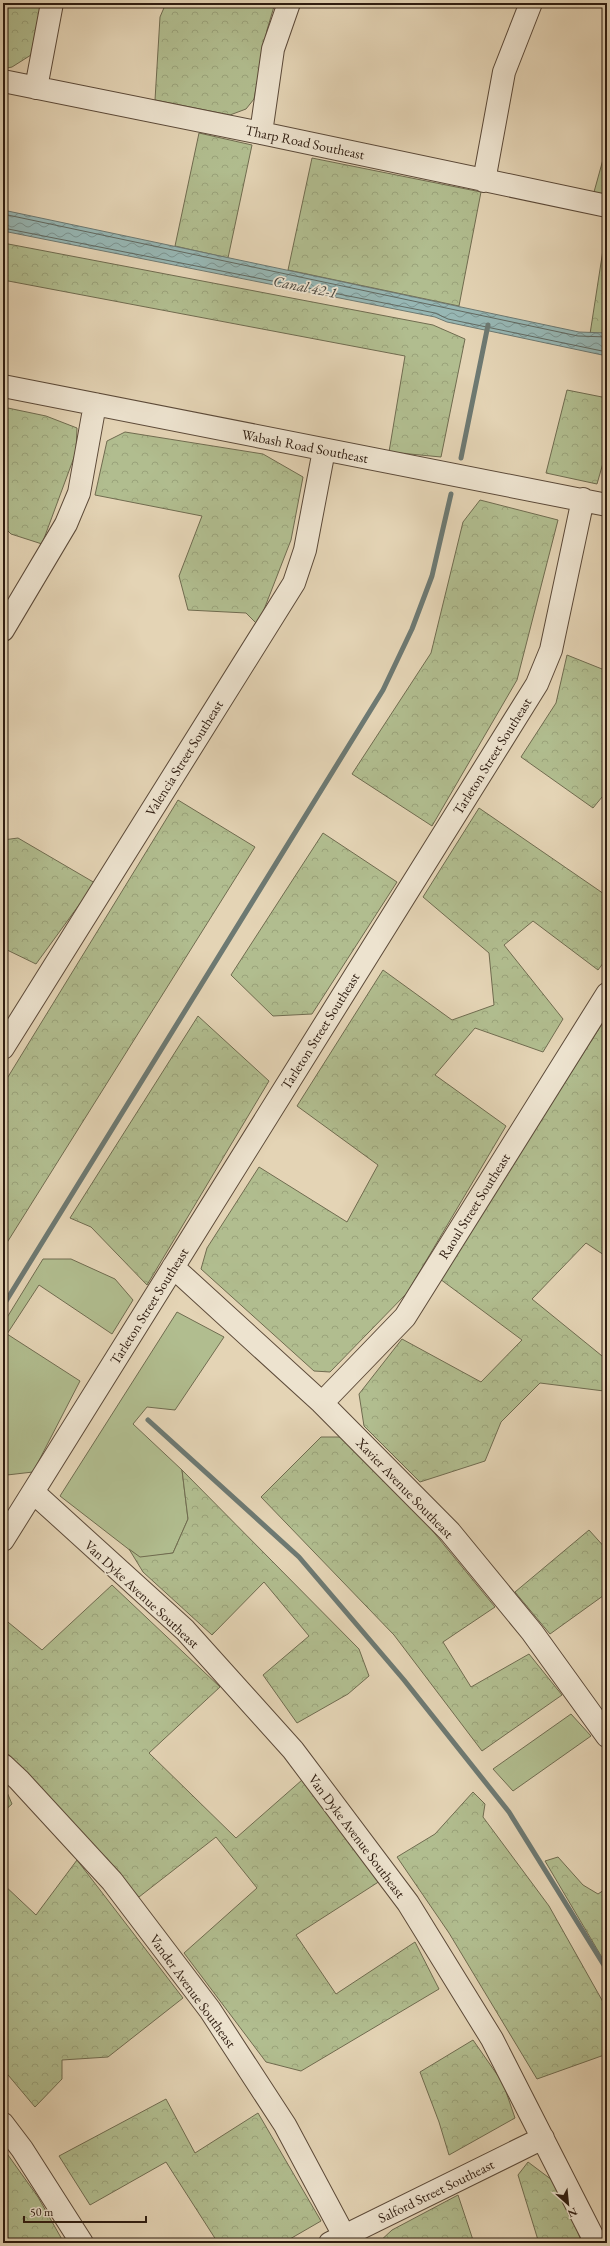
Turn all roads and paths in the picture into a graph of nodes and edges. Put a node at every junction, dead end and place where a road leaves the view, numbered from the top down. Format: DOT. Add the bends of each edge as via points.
graph roads {
  1 [pos="52,3"];
  2 [pos="289,3"];
  3 [pos="531,3"];
  4 [pos="3,81"];
  5 [pos="36,88"];
  6 [pos="261,133"];
  7 [pos="484,181"];
  8 [pos="607,206"];
  9 [pos="3,386"];
  10 [pos="95,404"];
  11 [pos="324,450"];
  12 [pos="583,499"];
  13 [pos="607,505"];
  14 [pos="3,630"];
  15 [pos="607,994"];
  16 [pos="3,1048"];
  17 [pos="173,1267"];
  18 [pos="322,1403"];
  19 [pos="33,1492"];
  20 [pos="3,1540"];
  21 [pos="603,1721"];
  22 [pos="3,1765"];
  23 [pos="3,2124"];
  24 [pos="543,2138"];
  25 [pos="341,2241"];
  26 [pos="82,2243"];
  27 [pos="596,2243"];
  1 -- 5 [label="street"];
  2 -- 6 [label="street" via="273,49"];
  3 -- 7 [label="street" via="504,72"];
  4 -- 5 [label="street, Tharp Road Southeast"];
  5 -- 6 [label="street, Tharp Road Southeast"];
  6 -- 7 [label="street, Tharp Road Southeast"];
  7 -- 8 [label="street, Tharp Road Southeast"];
  9 -- 10 [label="street, Wabash Road Southeast"];
  10 -- 11 [label="street, Wabash Road Southeast"];
  10 -- 14 [label="street" via="79,493 66,524"];
  11 -- 12 [label="street, Wabash Road Southeast"];
  11 -- 16 [label="street, Valencia Street Southeast" via="305,550 294,583"];
  12 -- 13 [label="street, Wabash Road Southeast"];
  12 -- 17 [label="street, Tarleton Street Southeast" via="551,650 537,684"];
  15 -- 18 [label="street, Raoul Street Southeast" via="405,1317"];
  17 -- 18 [label="street, Xavier Avenue Southeast"];
  17 -- 19 [label="street, Tarleton Street Southeast"];
  18 -- 21 [label="street, Xavier Avenue Southeast" via="450,1532"];
  19 -- 20 [label="street, Tarleton Street Southeast"];
  19 -- 24 [label="street, Van Dyke Avenue Southeast" via="185,1630 292,1750 408,1903 492,2039"];
  22 -- 25 [label="street, Vander Avenue Southeast" via="20,1780 112,1881 210,2010 285,2125"];
  23 -- 26 [label="street" via="22,2149"];
  24 -- 25 [label="street, Salford Street Southeast"];
  24 -- 27 [label="street, Van Dyke Avenue Southeast"];
}
